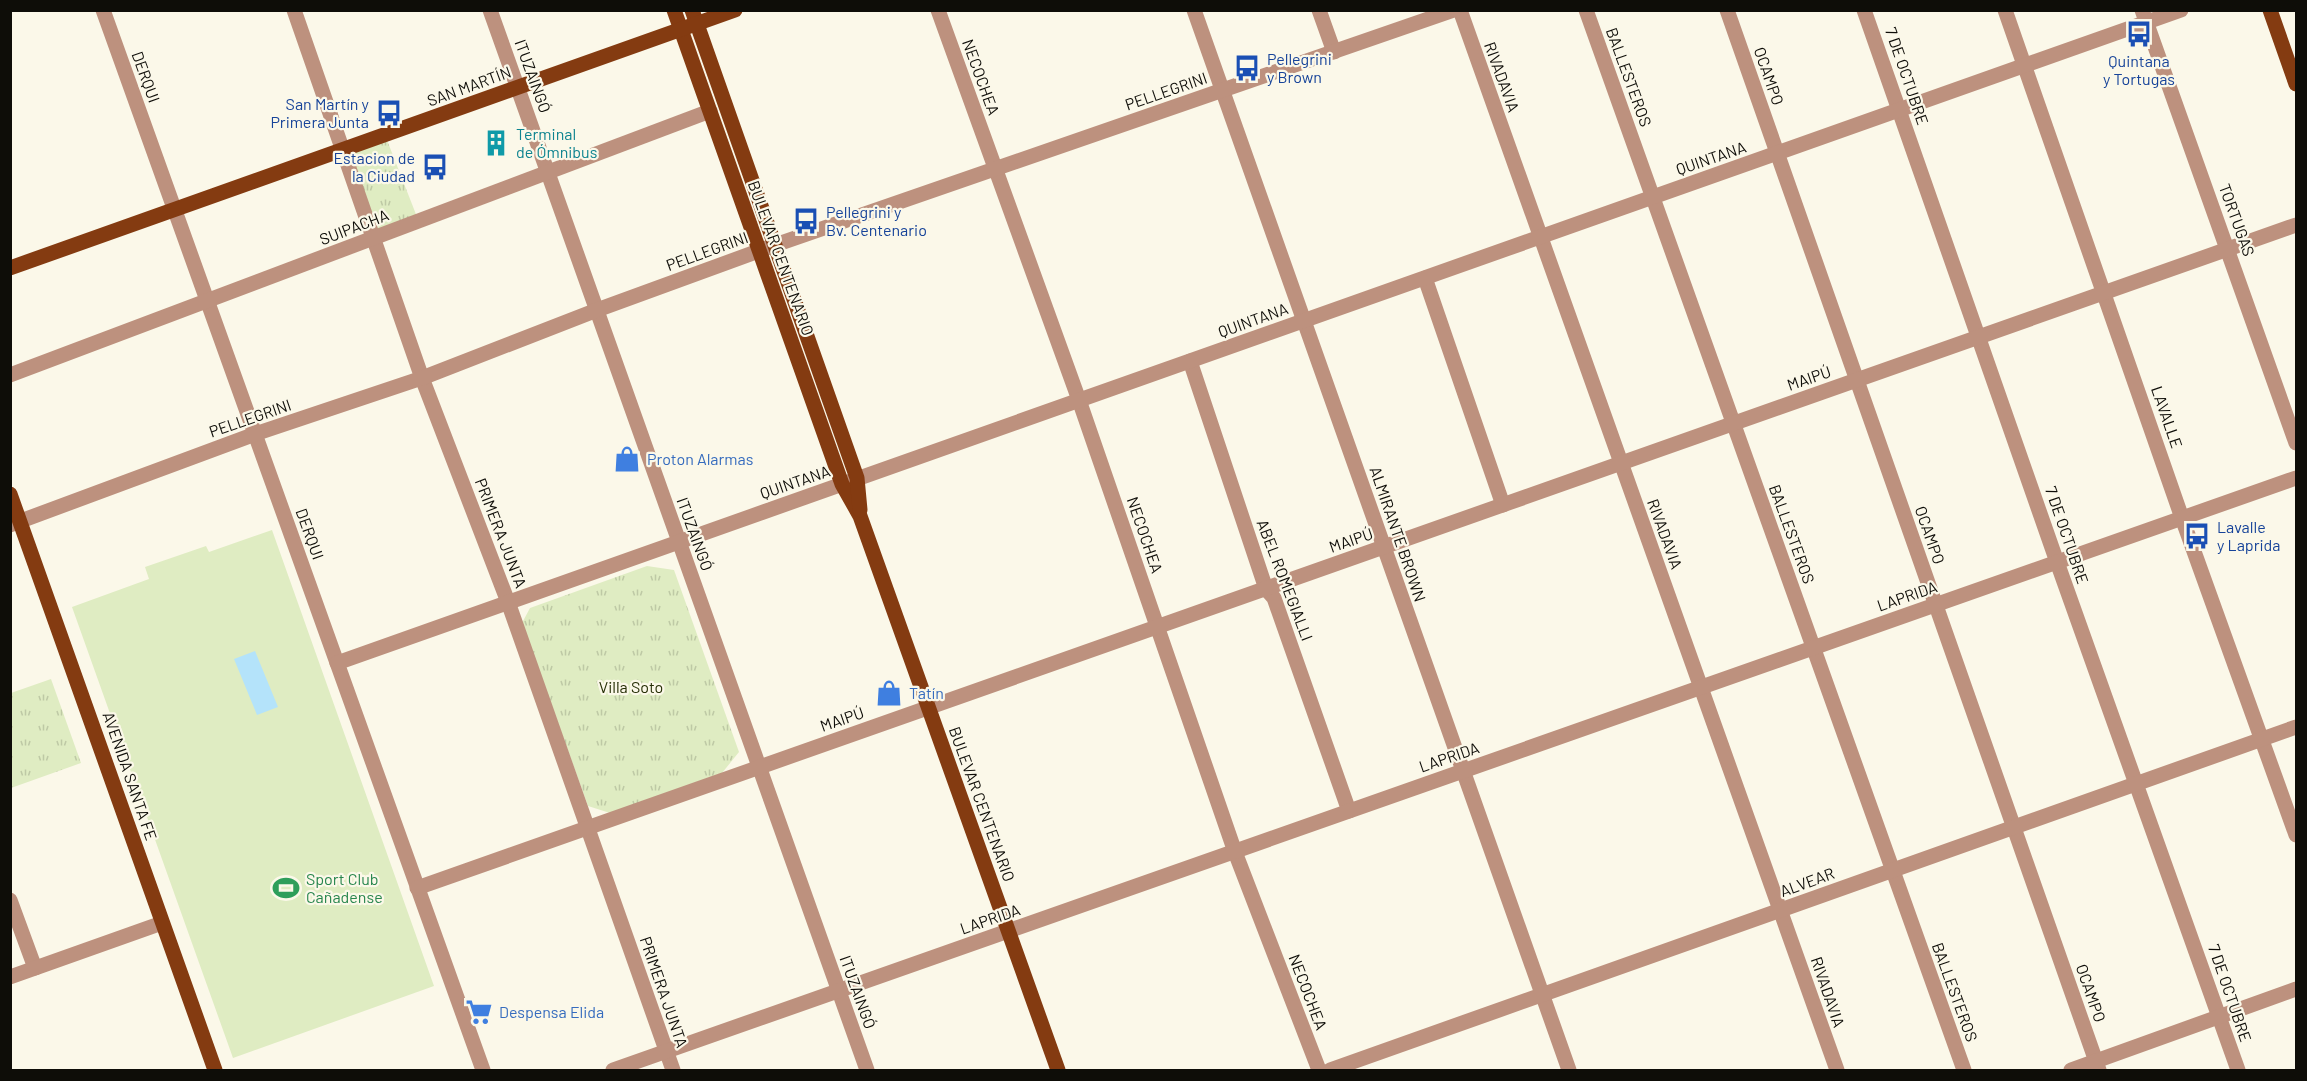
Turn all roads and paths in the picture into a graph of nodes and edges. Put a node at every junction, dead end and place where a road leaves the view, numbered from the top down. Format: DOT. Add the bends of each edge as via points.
graph roads {
  1 [pos="103,10"];
  2 [pos="294,10"];
  3 [pos="490,10"];
  4 [pos="674,10"];
  5 [pos="735,10"];
  6 [pos="938,10"];
  7 [pos="1194,10"];
  8 [pos="1319,10"];
  9 [pos="1454,10"];
  10 [pos="1460,10"];
  11 [pos="1586,10"];
  12 [pos="1727,10"];
  13 [pos="1864,10"];
  14 [pos="2005,10"];
  15 [pos="2181,10"];
  16 [pos="2270,10"];
  17 [pos="694,17"];
  18 [pos="2144,17"];
  19 [pos="681,30"];
  20 [pos="1334,52"];
  21 [pos="2024,66"];
  22 [pos="2296,84"];
  23 [pos="518,88"];
  24 [pos="1222,90"];
  25 [pos="1899,110"];
  26 [pos="710,111"];
  27 [pos="342,150"];
  28 [pos="1778,153"];
  29 [pos="995,169"];
  30 [pos="548,173"];
  31 [pos="1653,197"];
  32 [pos="174,210"];
  33 [pos="2296,225"];
  34 [pos="1540,237"];
  35 [pos="374,239"];
  36 [pos="775,245"];
  37 [pos="2228,249"];
  38 [pos="760,251"];
  39 [pos="10,268"];
  40 [pos="1425,278"];
  41 [pos="2105,293"];
  42 [pos="208,302"];
  43 [pos="597,310"];
  44 [pos="1304,321"];
  45 [pos="1980,337"];
  46 [pos="1190,361"];
  47 [pos="10,375"];
  48 [pos="422,378"];
  49 [pos="1858,380"];
  50 [pos="1079,400"];
  51 [pos="1733,424"];
  52 [pos="255,434"];
  53 [pos="2296,443"];
  54 [pos="1621,464"];
  55 [pos="858,478"];
  56 [pos="2296,478"];
  57 [pos="842,484"];
  58 [pos="10,494"];
  59 [pos="1503,505"];
  60 [pos="860,516"];
  61 [pos="2182,518"];
  62 [pos="15,523"];
  63 [pos="679,542"];
  64 [pos="1384,547"];
  65 [pos="2056,562"];
  66 [pos="1266,589"];
  67 [pos="508,602"];
  68 [pos="1935,605"];
  69 [pos="1158,627"];
  70 [pos="1813,648"];
  71 [pos="337,663"];
  72 [pos="1701,688"];
  73 [pos="929,708"];
  74 [pos="2296,727"];
  75 [pos="2263,739"];
  76 [pos="759,768"];
  77 [pos="1463,771"];
  78 [pos="2137,784"];
  79 [pos="1349,812"];
  80 [pos="2015,827"];
  81 [pos="589,828"];
  82 [pos="2296,835"];
  83 [pos="1235,852"];
  84 [pos="1893,871"];
  85 [pos="417,888"];
  86 [pos="10,900"];
  87 [pos="1780,911"];
  88 [pos="162,923"];
  89 [pos="1009,931"];
  90 [pos="35,968"];
  91 [pos="10,977"];
  92 [pos="2296,989"];
  93 [pos="838,991"];
  94 [pos="1542,995"];
  95 [pos="2219,1017"];
  96 [pos="666,1052"];
  97 [pos="2098,1066"];
  98 [pos="215,1071"];
  99 [pos="483,1071"];
  100 [pos="613,1071"];
  101 [pos="673,1071"];
  102 [pos="867,1071"];
  103 [pos="1058,1071"];
  104 [pos="1319,1071"];
  105 [pos="1330,1071"];
  106 [pos="1569,1071"];
  107 [pos="1837,1071"];
  108 [pos="1964,1071"];
  109 [pos="2071,1071"];
  110 [pos="2238,1071"];
  1 -- 32 [label="street, DERQUI"];
  2 -- 27 [label="street, PRIMERA JUNTA"];
  3 -- 23 [label="street, ITUZAINGÓ"];
  4 -- 19 [label="main road, BULEVAR CENTENARIO"];
  5 -- 17 [label="main road, SAN MARTÍN"];
  6 -- 29 [label="street, NECOCHEA"];
  7 -- 24 [label="street, ALMIRANTE BROWN"];
  8 -- 20 [label="street"];
  9 -- 20 [label="street, PELLEGRINI"];
  10 -- 34 [label="street, RIVADAVIA"];
  11 -- 31 [label="street, BALLESTEROS"];
  12 -- 28 [label="street, OCAMPO"];
  13 -- 25 [label="street, 7 DE OCTUBRE"];
  14 -- 21 [label="street, LAVALLE"];
  15 -- 18 [label="street, QUINTANA"];
  16 -- 22 [label="main road"];
  17 -- 19 [label="main road, SAN MARTÍN"];
  17 -- 36 [label="main road, BULEVAR CENTENARIO"];
  18 -- 21 [label="street, QUINTANA"];
  18 -- 37 [label="street, TORTUGAS"];
  19 -- 23 [label="main road, SAN MARTÍN"];
  19 -- 26 [label="main road, BULEVAR CENTENARIO"];
  20 -- 24 [label="street, PELLEGRINI"];
  21 -- 25 [label="street, QUINTANA"];
  21 -- 41 [label="street, LAVALLE"];
  23 -- 27 [label="main road, SAN MARTÍN"];
  23 -- 30 [label="street, ITUZAINGÓ"];
  24 -- 29 [label="street, PELLEGRINI"];
  24 -- 44 [label="street, ALMIRANTE BROWN"];
  25 -- 28 [label="street, QUINTANA"];
  25 -- 45 [label="street, 7 DE OCTUBRE"];
  26 -- 30 [label="street, SUIPACHA"];
  26 -- 38 [label="main road, BULEVAR CENTENARIO"];
  27 -- 32 [label="main road, SAN MARTÍN"];
  27 -- 35 [label="street, PRIMERA JUNTA"];
  28 -- 31 [label="street, QUINTANA"];
  28 -- 49 [label="street, OCAMPO"];
  29 -- 36 [label="street, PELLEGRINI"];
  29 -- 50 [label="street, NECOCHEA"];
  30 -- 35 [label="street, SUIPACHA"];
  30 -- 43 [label="street, ITUZAINGÓ"];
  31 -- 34 [label="street, QUINTANA"];
  31 -- 51 [label="street, BALLESTEROS"];
  32 -- 39 [label="main road, SAN MARTÍN"];
  32 -- 42 [label="street, DERQUI"];
  33 -- 37 [label="street, MAIPÚ"];
  34 -- 40 [label="street, QUINTANA"];
  34 -- 54 [label="street, RIVADAVIA"];
  35 -- 42 [label="street, SUIPACHA"];
  35 -- 48 [label="street, PRIMERA JUNTA"];
  36 -- 38 [label="street, PELLEGRINI"];
  36 -- 55 [label="main road, BULEVAR CENTENARIO"];
  37 -- 41 [label="street, MAIPÚ"];
  37 -- 53 [label="street, TORTUGAS"];
  38 -- 43 [label="street, PELLEGRINI"];
  38 -- 57 [label="main road, BULEVAR CENTENARIO"];
  40 -- 44 [label="street, QUINTANA"];
  40 -- 59 [label="street"];
  41 -- 45 [label="street, MAIPÚ"];
  41 -- 61 [label="street, LAVALLE"];
  42 -- 47 [label="street, SUIPACHA"];
  42 -- 52 [label="street, DERQUI"];
  43 -- 48 [label="street, PELLEGRINI"];
  43 -- 63 [label="street, ITUZAINGÓ"];
  44 -- 46 [label="street, QUINTANA"];
  44 -- 64 [label="street, ALMIRANTE BROWN"];
  45 -- 49 [label="street, MAIPÚ"];
  45 -- 65 [label="street, 7 DE OCTUBRE"];
  46 -- 50 [label="street, QUINTANA"];
  46 -- 66 [label="street, ABEL ROMEGIALLI"];
  48 -- 52 [label="street, PELLEGRINI"];
  48 -- 67 [label="street, PRIMERA JUNTA"];
  49 -- 51 [label="street, MAIPÚ"];
  49 -- 68 [label="street, OCAMPO"];
  50 -- 55 [label="street, QUINTANA"];
  50 -- 69 [label="street, NECOCHEA"];
  51 -- 54 [label="street, MAIPÚ"];
  51 -- 70 [label="street, BALLESTEROS"];
  52 -- 62 [label="street, PELLEGRINI"];
  52 -- 71 [label="street, DERQUI"];
  54 -- 59 [label="street, MAIPÚ"];
  54 -- 72 [label="street, RIVADAVIA"];
  55 -- 57 [label="street, QUINTANA"];
  55 -- 60 [label="main road, BULEVAR CENTENARIO"];
  56 -- 61 [label="street, LAPRIDA"];
  57 -- 60 [label="main road, BULEVAR CENTENARIO"];
  57 -- 63 [label="street, QUINTANA"];
  58 -- 62 [label="main road, AVENIDA SANTA FE"];
  59 -- 64 [label="street, MAIPÚ"];
  60 -- 73 [label="main road, BULEVAR CENTENARIO"];
  61 -- 65 [label="street, LAPRIDA"];
  61 -- 75 [label="street, LAVALLE"];
  62 -- 88 [label="main road, AVENIDA SANTA FE"];
  63 -- 67 [label="street, QUINTANA"];
  63 -- 76 [label="street, ITUZAINGÓ"];
  64 -- 66 [label="street, MAIPÚ"];
  64 -- 77 [label="street, ALMIRANTE BROWN"];
  65 -- 68 [label="street, LAPRIDA"];
  65 -- 78 [label="street, 7 DE OCTUBRE"];
  66 -- 69 [label="street, MAIPÚ"];
  66 -- 79 [label="street, ABEL ROMEGIALLI" via="1274,598"];
  67 -- 71 [label="street, QUINTANA"];
  67 -- 81 [label="street, PRIMERA JUNTA"];
  68 -- 70 [label="street, LAPRIDA"];
  68 -- 80 [label="street, OCAMPO"];
  69 -- 73 [label="street, MAIPÚ"];
  69 -- 83 [label="street, NECOCHEA"];
  70 -- 72 [label="street, LAPRIDA"];
  70 -- 84 [label="street, BALLESTEROS"];
  71 -- 85 [label="street, DERQUI"];
  72 -- 77 [label="street, LAPRIDA"];
  72 -- 87 [label="street, RIVADAVIA"];
  73 -- 76 [label="street, MAIPÚ"];
  73 -- 89 [label="main road, BULEVAR CENTENARIO"];
  74 -- 75 [label="street, ALVEAR"];
  75 -- 78 [label="street, ALVEAR"];
  75 -- 82 [label="street, LAVALLE"];
  76 -- 81 [label="street, MAIPÚ"];
  76 -- 93 [label="street, ITUZAINGÓ"];
  77 -- 79 [label="street, LAPRIDA"];
  77 -- 94 [label="street, ALMIRANTE BROWN"];
  78 -- 80 [label="street, ALVEAR"];
  78 -- 95 [label="street, 7 DE OCTUBRE"];
  79 -- 83 [label="street, LAPRIDA"];
  80 -- 84 [label="street, ALVEAR"];
  80 -- 97 [label="street, OCAMPO"];
  81 -- 85 [label="street, MAIPÚ"];
  81 -- 96 [label="street, PRIMERA JUNTA"];
  83 -- 89 [label="street, LAPRIDA"];
  83 -- 104 [label="street, NECOCHEA"];
  84 -- 87 [label="street, ALVEAR"];
  84 -- 108 [label="street, BALLESTEROS"];
  85 -- 99 [label="street, DERQUI"];
  86 -- 90 [label="street"];
  87 -- 94 [label="street, ALVEAR"];
  87 -- 107 [label="street, RIVADAVIA"];
  88 -- 90 [label="street"];
  88 -- 98 [label="main road, AVENIDA SANTA FE"];
  89 -- 93 [label="street, LAPRIDA"];
  89 -- 103 [label="main road, BULEVAR CENTENARIO"];
  90 -- 91 [label="street"];
  92 -- 95 [label="street"];
  93 -- 96 [label="street, LAPRIDA"];
  93 -- 102 [label="street, ITUZAINGÓ"];
  94 -- 105 [label="street, ALVEAR"];
  94 -- 106 [label="street, ALMIRANTE BROWN"];
  95 -- 97 [label="street"];
  95 -- 110 [label="street, 7 DE OCTUBRE"];
  96 -- 100 [label="street, LAPRIDA"];
  96 -- 101 [label="street, PRIMERA JUNTA"];
  97 -- 109 [label="street"];
}
